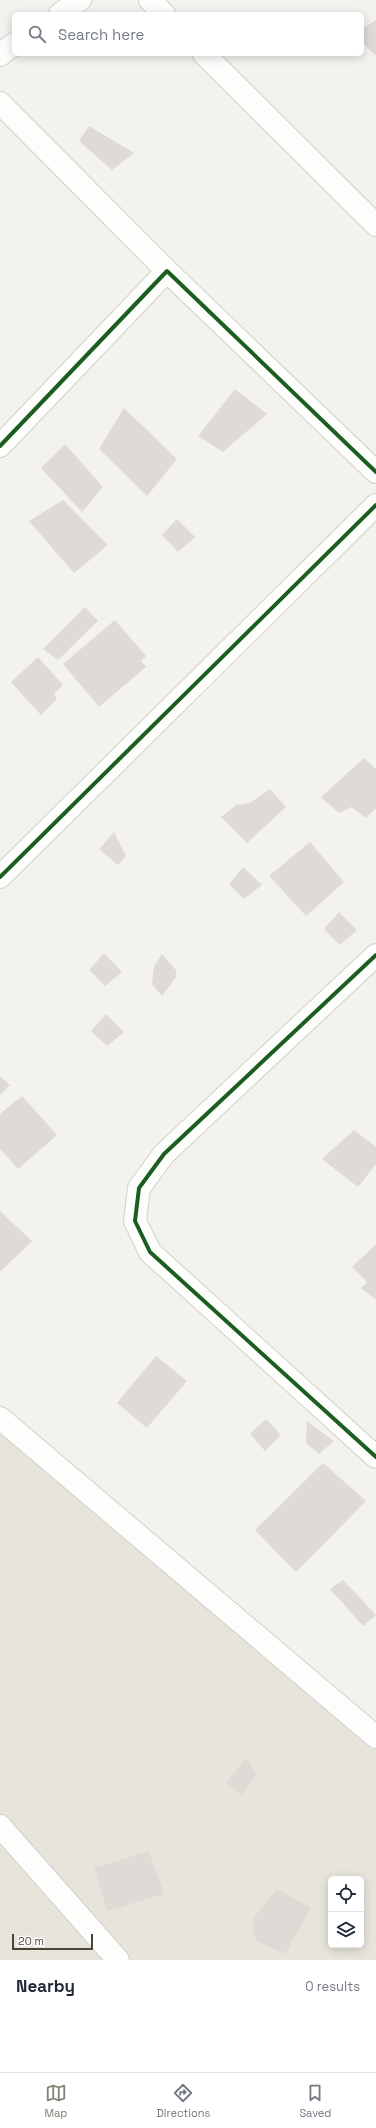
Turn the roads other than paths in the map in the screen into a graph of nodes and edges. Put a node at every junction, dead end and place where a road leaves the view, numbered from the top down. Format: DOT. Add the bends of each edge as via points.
graph roads {
  1 [pos="80,0"];
  2 [pos="150,0"];
  3 [pos="63,12"];
  4 [pos="162,12"];
  5 [pos="12,46"];
  6 [pos="0,55"];
  7 [pos="206,56"];
  8 [pos="0,103"];
  9 [pos="376,225"];
  10 [pos="167,271"];
  11 [pos="0,446"];
  12 [pos="376,472"];
  13 [pos="376,505"];
  14 [pos="0,877"];
  15 [pos="372,967"];
  16 [pos="0,1418"];
  17 [pos="376,1457"];
  18 [pos="376,1737"];
  19 [pos="0,1826"];
  20 [pos="118,1960"];
  1 -- 3 [label="street"];
  2 -- 4 [label="street"];
  5 -- 6 [label="street"];
  7 -- 9 [label="street"];
  8 -- 10 [label="street"];
  10 -- 11 [label="street"];
  10 -- 12 [label="street"];
  13 -- 14 [label="street"];
  15 -- 17 [label="street" via="164,1154 139,1188 135,1220 150,1252"];
  16 -- 18 [label="street"];
  19 -- 20 [label="street"];
}
